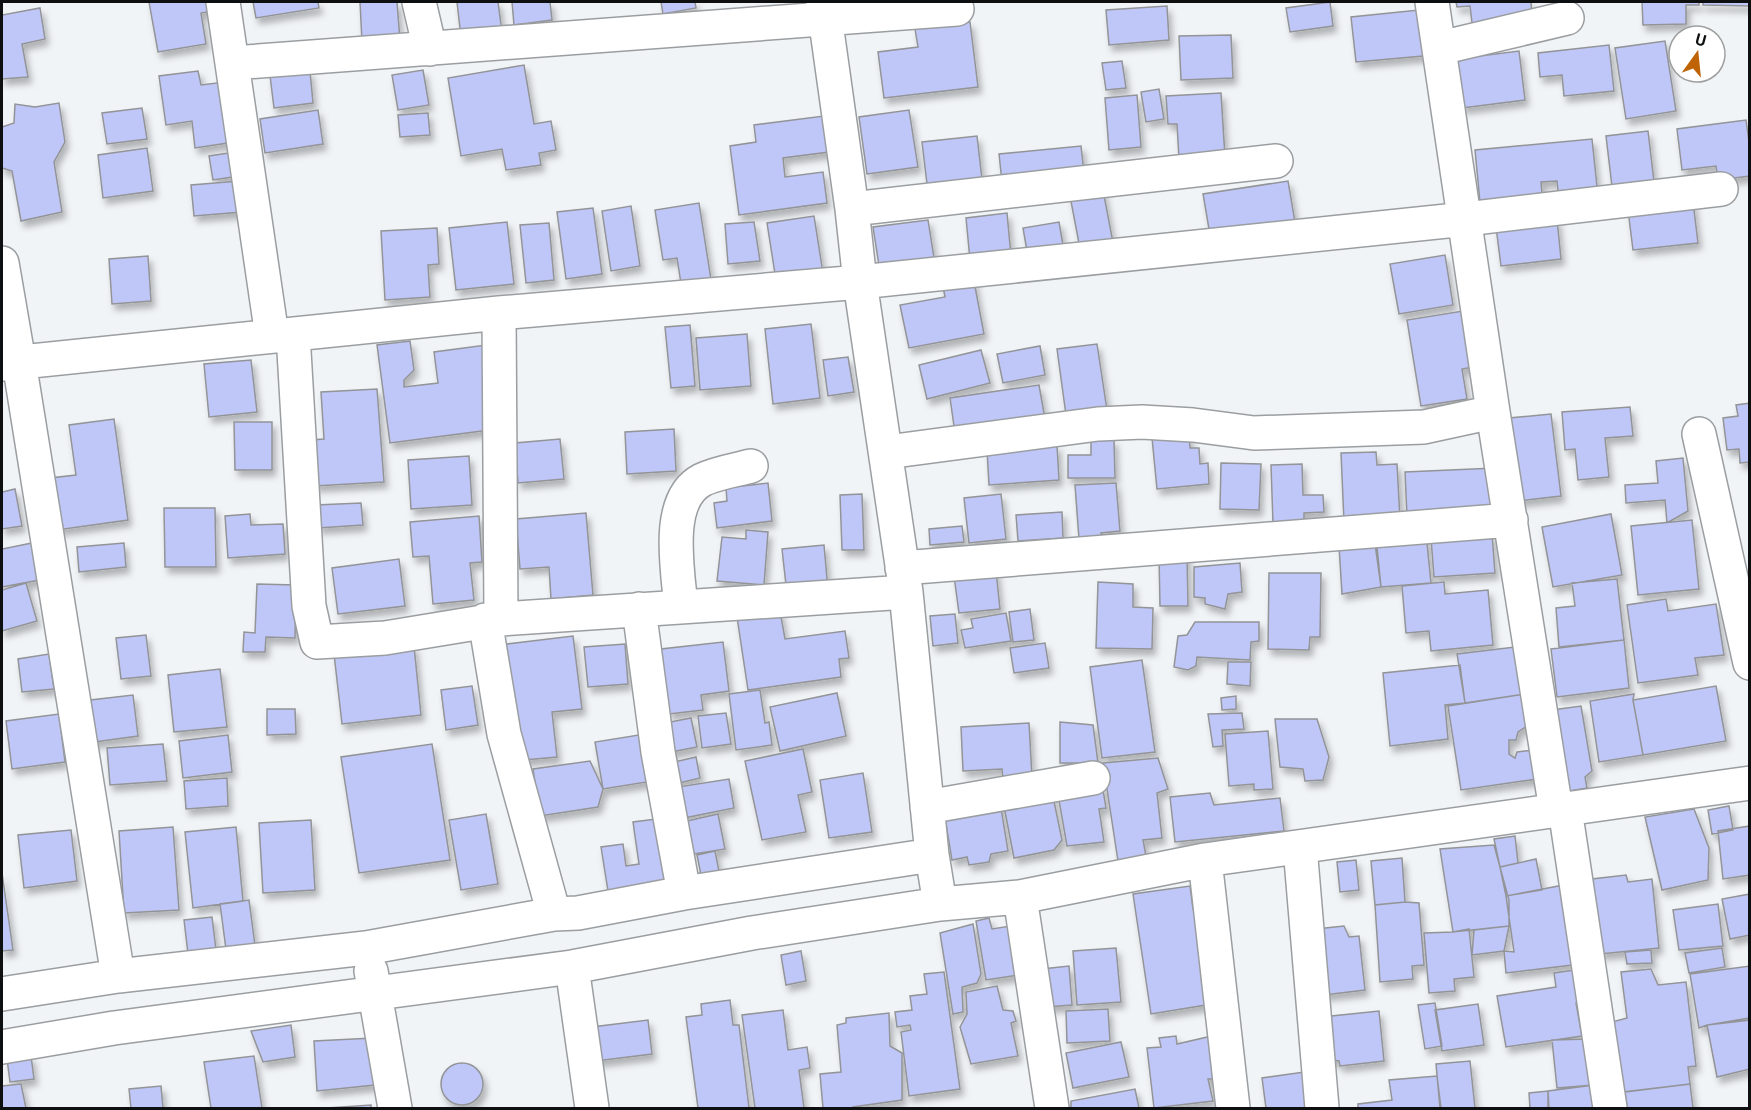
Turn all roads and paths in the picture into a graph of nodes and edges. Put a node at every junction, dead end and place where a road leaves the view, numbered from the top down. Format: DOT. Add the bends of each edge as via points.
graph roads {
  1 [pos="223,2"];
  2 [pos="419,2"];
  3 [pos="1432,2"];
  4 [pos="957,9"];
  5 [pos="825,11"];
  6 [pos="1567,18"];
  7 [pos="1440,48"];
  8 [pos="430,49"];
  9 [pos="232,63"];
  10 [pos="1276,161"];
  11 [pos="1721,189"];
  12 [pos="852,209"];
  13 [pos="1466,219"];
  14 [pos="2,263"];
  15 [pos="860,282"];
  16 [pos="499,313"];
  17 [pos="282,335"];
  18 [pos="10,363"];
  19 [pos="1493,412"];
  20 [pos="1699,434"];
  21 [pos="886,452"];
  22 [pos="752,466"];
  23 [pos="1511,520"];
  24 [pos="904,580"];
  25 [pos="681,607"];
  26 [pos="639,609"];
  27 [pos="493,619"];
  28 [pos="1749,663"];
  29 [pos="1093,778"];
  30 [pos="1749,783"];
  31 [pos="927,807"];
  32 [pos="1560,810"];
  33 [pos="1300,847"];
  34 [pos="932,855"];
  35 [pos="1205,860"];
  36 [pos="684,893"];
  37 [pos="1020,897"];
  38 [pos="940,904"];
  39 [pos="581,939"];
  40 [pos="371,971"];
  41 [pos="118,976"];
  42 [pos="2,994"];
  43 [pos="2,1047"];
  44 [pos="395,1108"];
  45 [pos="592,1108"];
  46 [pos="1052,1108"];
  47 [pos="1233,1108"];
  48 [pos="1322,1108"];
  49 [pos="1610,1108"];
  1 -- 9 [label="street"];
  2 -- 8 [label="street"];
  3 -- 7 [label="street"];
  4 -- 5 [label="street"];
  5 -- 8 [label="street"];
  5 -- 12 [label="street"];
  6 -- 7 [label="street"];
  7 -- 13 [label="street"];
  8 -- 9 [label="street"];
  9 -- 17 [label="street"];
  10 -- 12 [label="street"];
  11 -- 13 [label="street"];
  12 -- 15 [label="street"];
  13 -- 15 [label="street"];
  13 -- 19 [label="street"];
  14 -- 18 [label="street"];
  15 -- 16 [label="street"];
  15 -- 21 [label="street"];
  16 -- 17 [label="street"];
  16 -- 27 [label="street"];
  17 -- 18 [label="street"];
  17 -- 27 [label="street" via="316,642 385,638"];
  18 -- 41 [label="street"];
  19 -- 21 [label="street" via="1424,427 1254,433 1193,425 1098,423"];
  19 -- 23 [label="street"];
  20 -- 28 [label="street"];
  21 -- 24 [label="street"];
  22 -- 25 [label="street" via="703,480 689,490 680,509 676,538"];
  23 -- 24 [label="street"];
  23 -- 32 [label="street"];
  24 -- 25 [label="street"];
  24 -- 31 [label="street"];
  25 -- 26 [label="street"];
  26 -- 27 [label="street"];
  26 -- 36 [label="street" via="658,752"];
  27 -- 39 [label="street" via="504,734"];
  29 -- 31 [label="street"];
  30 -- 32 [label="street"];
  31 -- 34 [label="street"];
  32 -- 33 [label="street"];
  32 -- 49 [label="street"];
  33 -- 35 [label="street"];
  33 -- 48 [label="street"];
  34 -- 36 [label="street"];
  34 -- 38 [label="street"];
  35 -- 37 [label="street"];
  35 -- 47 [label="street"];
  36 -- 39 [label="street"];
  37 -- 38 [label="street"];
  37 -- 46 [label="street"];
  38 -- 39 [label="street" via="752,933"];
  39 -- 40 [label="street"];
  39 -- 40 [label="street"];
  39 -- 45 [label="street"];
  40 -- 41 [label="street"];
  40 -- 43 [label="street" via="114,1028"];
  40 -- 44 [label="street"];
  41 -- 42 [label="street"];
}
